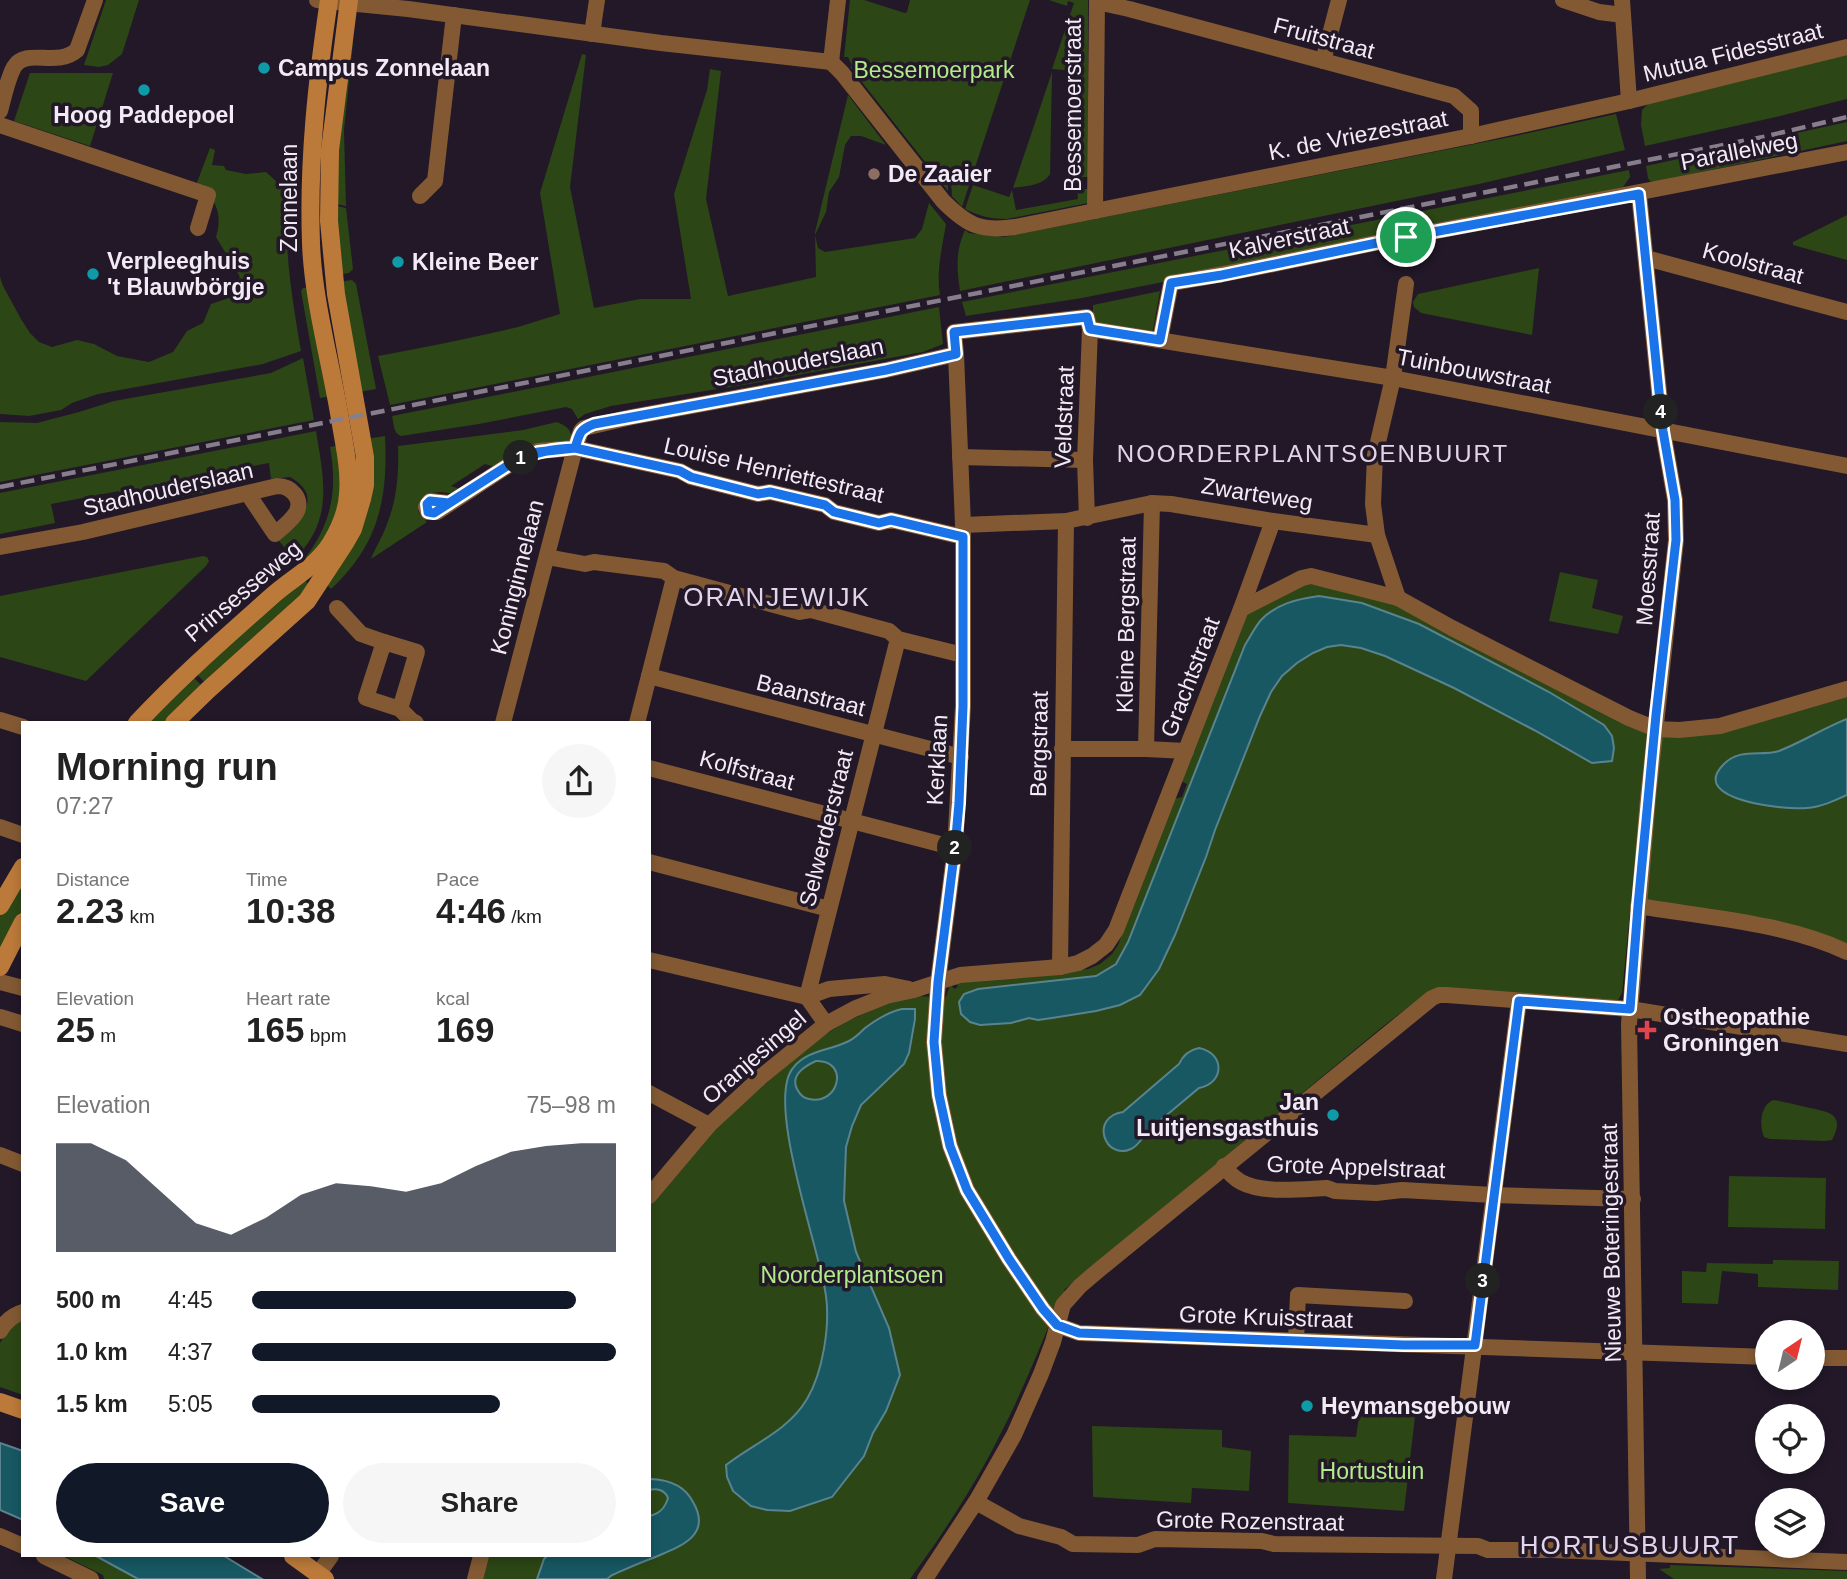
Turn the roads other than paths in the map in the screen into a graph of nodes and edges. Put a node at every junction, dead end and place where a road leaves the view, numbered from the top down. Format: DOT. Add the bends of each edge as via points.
graph roads {
  1 [pos="95,0"];
  2 [pos="325,0"];
  3 [pos="597,0"];
  4 [pos="838,0"];
  5 [pos="1339,0"];
  6 [pos="1563,0"];
  7 [pos="1097,1"];
  8 [pos="348,2"];
  9 [pos="1622,7"];
  10 [pos="454,15"];
  11 [pos="593,34"];
  12 [pos="1847,47"];
  13 [pos="1323,61"];
  14 [pos="831,62"];
  15 [pos="1629,101"];
  16 [pos="0,111"];
  17 [pos="0,125"];
  18 [pos="1471,136"];
  19 [pos="1847,152"];
  20 [pos="1639,194"];
  21 [pos="420,196"];
  22 [pos="1095,211"];
  23 [pos="198,228"];
  24 [pos="1646,258"];
  25 [pos="1406,284"];
  26 [pos="1847,312"];
  27 [pos="1088,323"];
  28 [pos="954,332"];
  29 [pos="1160,340"];
  30 [pos="956,354"];
  31 [pos="1393,378"];
  32 [pos="355,392"];
  33 [pos="336,395"];
  34 [pos="648,414"];
  35 [pos="1663,431"];
  36 [pos="575,448"];
  37 [pos="960,457"];
  38 [pos="1085,460"];
  39 [pos="1847,466"];
  40 [pos="248,494"];
  41 [pos="449,503"];
  42 [pos="1152,503"];
  43 [pos="1087,518"];
  44 [pos="1273,521"];
  45 [pos="1066,522"];
  46 [pos="963,531"];
  47 [pos="1377,535"];
  48 [pos="0,547"];
  49 [pos="547,557"];
  50 [pos="674,578"];
  51 [pos="1398,598"];
  52 [pos="337,608"];
  53 [pos="1241,609"];
  54 [pos="898,639"];
  55 [pos="384,642"];
  56 [pos="963,655"];
  57 [pos="649,676"];
  58 [pos="1847,689"];
  59 [pos="400,709"];
  60 [pos="0,720"];
  61 [pos="139,721"];
  62 [pos="176,721"];
  63 [pos="412,721"];
  64 [pos="504,721"];
  65 [pos="638,721"];
  66 [pos="21,726"];
  67 [pos="1656,729"];
  68 [pos="873,734"];
  69 [pos="1062,749"];
  70 [pos="1146,749"];
  71 [pos="1186,751"];
  72 [pos="961,757"];
  73 [pos="651,769"];
  74 [pos="852,821"];
  75 [pos="0,827"];
  76 [pos="21,834"];
  77 [pos="955,848"];
  78 [pos="651,863"];
  79 [pos="21,870"];
  80 [pos="0,906"];
  81 [pos="1638,906"];
  82 [pos="829,909"];
  83 [pos="21,926"];
  84 [pos="1847,951"];
  85 [pos="651,961"];
  86 [pos="0,967"];
  87 [pos="1060,967"];
  88 [pos="0,982"];
  89 [pos="938,982"];
  90 [pos="21,987"];
  91 [pos="915,990"];
  92 [pos="807,997"];
  93 [pos="1519,1001"];
  94 [pos="1630,1009"];
  95 [pos="0,1017"];
  96 [pos="21,1023"];
  97 [pos="826,1024"];
  98 [pos="1847,1044"];
  99 [pos="651,1094"];
  100 [pos="709,1125"];
  101 [pos="0,1155"];
  102 [pos="21,1163"];
  103 [pos="1224,1166"];
  104 [pos="651,1194"];
  105 [pos="1493,1195"];
  106 [pos="1633,1199"];
  107 [pos="1405,1301"];
  108 [pos="21,1313"];
  109 [pos="1057,1325"];
  110 [pos="0,1331"];
  111 [pos="1296,1340"];
  112 [pos="1475,1345"];
  113 [pos="1636,1351"];
  114 [pos="1755,1356"];
  115 [pos="1825,1358"];
  116 [pos="1847,1358"];
  117 [pos="0,1402"];
  118 [pos="21,1409"];
  119 [pos="976,1502"];
  120 [pos="0,1536"];
  121 [pos="21,1545"];
  122 [pos="1449,1547"];
  123 [pos="1638,1555"];
  124 [pos="45,1557"];
  125 [pos="294,1557"];
  126 [pos="331,1557"];
  127 [pos="481,1557"];
  128 [pos="1847,1562"];
  129 [pos="68,1573"];
  130 [pos="322,1576"];
  131 [pos="91,1579"];
  132 [pos="475,1579"];
  133 [pos="925,1579"];
  134 [pos="1444,1579"];
  135 [pos="1638,1579"];
  1 -- 16 [label="street" via="77,50 61,59 25,58 18,62"];
  2 -- 8 [label="street"];
  2 -- 33 [label="street, Zonnelaan" via="311,155 311,246"];
  3 -- 11 [label="street"];
  4 -- 14 [label="street"];
  5 -- 13 [label="street"];
  6 -- 9 [label="street" via="1599,12"];
  7 -- 13 [label="street, Fruitstraat"];
  7 -- 22 [label="street, Bessemoerstraat"];
  8 -- 10 [label="street"];
  8 -- 32 [label="street, Zonnelaan" via="330,150 329,212 335,287"];
  9 -- 15 [label="street"];
  10 -- 11 [label="street"];
  10 -- 21 [label="street" via="435,181"];
  11 -- 14 [label="street"];
  12 -- 15 [label="street, Mutua Fidesstraat"];
  13 -- 18 [label="street, Fruitstraat" via="1454,96 1471,111"];
  14 -- 22 [label="street, K. de Vriezestraat" via="943,201 968,223 1006,228"];
  15 -- 18 [label="street, K. de Vriezestraat"];
  17 -- 23 [label="street" via="208,195"];
  18 -- 22 [label="street, K. de Vriezestraat"];
  19 -- 20 [label="street, Parallelweg"];
  20 -- 24 [label="street, Moesstraat"];
  20 -- 29 [label="street, Kalverstraat" via="1171,283"];
  24 -- 26 [label="street, Koolstraat"];
  24 -- 35 [label="street, Moesstraat"];
  25 -- 31 [label="street"];
  27 -- 28 [label="street, Tuinbouwstraat"];
  27 -- 29 [label="street, Tuinbouwstraat"];
  27 -- 38 [label="street, Veldstraat"];
  28 -- 30 [label="street, Kerklaan"];
  29 -- 31 [label="street, Tuinbouwstraat"];
  30 -- 34 [label="street, Stadhouderslaan"];
  30 -- 37 [label="street, Kerklaan"];
  31 -- 35 [label="street, Tuinbouwstraat"];
  31 -- 47 [label="street" via="1375,455"];
  32 -- 62 [label="street, Prinsesseweg" via="365,485 345,544 307,601"];
  33 -- 61 [label="street, Prinsesseweg" via="348,495 342,522 329,547 313,566 290,580 189,669"];
  34 -- 36 [label="street, Koninginnelaan" via="584,428"];
  35 -- 39 [label="street, Tuinbouwstraat"];
  35 -- 67 [label="street, Moesstraat" via="1675,500 1676,540"];
  36 -- 41 [label="street" via="525,456"];
  36 -- 46 [label="street, Louise Henriettestraat" via="758,494 770,492 825,505 834,512 879,523 891,520"];
  36 -- 49 [label="street, Koninginnelaan"];
  37 -- 38 [label="street"];
  37 -- 46 [label="street, Kerklaan"];
  38 -- 43 [label="street, Veldstraat"];
  40 -- 40 [label="street, Stadhouderslaan" via="282,486 295,494 298,510 275,534"];
  40 -- 48 [label="street, Stadhouderslaan" via="83,533"];
  42 -- 43 [label="street, Zwarteweg"];
  42 -- 44 [label="street, Zwarteweg"];
  42 -- 70 [label="street, Kleine Bergstraat"];
  43 -- 45 [label="street, Zwarteweg"];
  44 -- 47 [label="street, Zwarteweg"];
  44 -- 53 [label="street"];
  45 -- 46 [label="street, Zwarteweg"];
  45 -- 69 [label="street, Bergstraat"];
  46 -- 56 [label="street, Kerklaan"];
  47 -- 51 [label="street"];
  49 -- 50 [label="street" via="664,571"];
  49 -- 64 [label="street, Koninginnelaan"];
  50 -- 54 [label="street" via="800,612 824,613 889,631"];
  50 -- 57 [label="street"];
  51 -- 53 [label="street, Grachtstraat" via="1311,576"];
  51 -- 67 [label="street, Grachtstraat"];
  52 -- 55 [label="street" via="361,635"];
  53 -- 71 [label="street, Grachtstraat"];
  54 -- 56 [label="street"];
  54 -- 68 [label="street, Selwerderstraat"];
  55 -- 59 [label="street" via="366,698"];
  55 -- 59 [label="street" via="418,652"];
  56 -- 72 [label="street, Kerklaan"];
  57 -- 65 [label="street"];
  57 -- 68 [label="street, Baanstraat"];
  58 -- 67 [label="street" via="1720,726"];
  59 -- 63 [label="street"];
  60 -- 66 [label="street"];
  67 -- 81 [label="street, Moesstraat"];
  68 -- 72 [label="street, Baanstraat"];
  68 -- 74 [label="street, Selwerderstraat"];
  69 -- 70 [label="street"];
  69 -- 87 [label="street, Bergstraat"];
  70 -- 71 [label="street"];
  71 -- 87 [label="street, Grachtstraat" via="1116,930 1092,956"];
  72 -- 77 [label="street, Kerklaan"];
  73 -- 74 [label="street, Kolfstraat"];
  74 -- 77 [label="street, Kolfstraat"];
  74 -- 82 [label="street, Selwerderstraat"];
  75 -- 76 [label="street"];
  77 -- 89 [label="street, Kerklaan"];
  78 -- 82 [label="street"];
  79 -- 80 [label="street"];
  81 -- 84 [label="street" via="1776,929"];
  81 -- 94 [label="street, Nieuwe Boteringestraat"];
  82 -- 92 [label="street, Selwerderstraat"];
  83 -- 86 [label="street"];
  85 -- 92 [label="street"];
  87 -- 89 [label="street, Grachtstraat" via="960,975"];
  88 -- 90 [label="street"];
  89 -- 91 [label="street, Oranjesingel"];
  89 -- 109 [label="street, Kerklaan" via="934,1042 950,1146 967,1190"];
  91 -- 92 [label="street" via="885,984 829,989"];
  91 -- 97 [label="street, Oranjesingel" via="886,996"];
  92 -- 97 [label="street"];
  93 -- 94 [label="street"];
  93 -- 103 [label="street" via="1447,995 1432,998"];
  93 -- 105 [label="street"];
  94 -- 98 [label="street"];
  94 -- 106 [label="street, Nieuwe Boteringestraat"];
  95 -- 96 [label="street"];
  97 -- 100 [label="street, Oranjesingel"];
  99 -- 100 [label="street"];
  100 -- 104 [label="street, Oranjesingel"];
  101 -- 102 [label="street"];
  103 -- 105 [label="street, Grote Appelstraat" via="1242,1183 1257,1188"];
  103 -- 109 [label="street" via="1080,1286 1063,1305"];
  105 -- 106 [label="street, Grote Appelstraat"];
  105 -- 112 [label="street"];
  106 -- 113 [label="street, Nieuwe Boteringestraat"];
  107 -- 111 [label="street" via="1298,1295"];
  108 -- 110 [label="street"];
  109 -- 111 [label="street, Grote Kruisstraat" via="1079,1333"];
  109 -- 119 [label="street" via="1014,1435"];
  111 -- 112 [label="street, Grote Kruisstraat"];
  112 -- 113 [label="street, Grote Kruisstraat"];
  112 -- 122 [label="street"];
  113 -- 114 [label="street, Grote Kruisstraat"];
  113 -- 123 [label="street, Nieuwe Boteringestraat"];
  115 -- 116 [label="street"];
  117 -- 118 [label="street"];
  119 -- 122 [label="street, Grote Rozenstraat" via="1019,1526 1073,1544 1138,1545 1155,1539"];
  119 -- 133 [label="street"];
  120 -- 121 [label="street"];
  122 -- 123 [label="street, Grote Rozenstraat"];
  122 -- 134 [label="street"];
  123 -- 128 [label="street, Grote Rozenstraat"];
  123 -- 135 [label="street, Nieuwe Boteringestraat"];
  124 -- 129 [label="street"];
  125 -- 130 [label="street"];
  126 -- 130 [label="street"];
  127 -- 132 [label="street"];
  129 -- 131 [label="street"];
}
